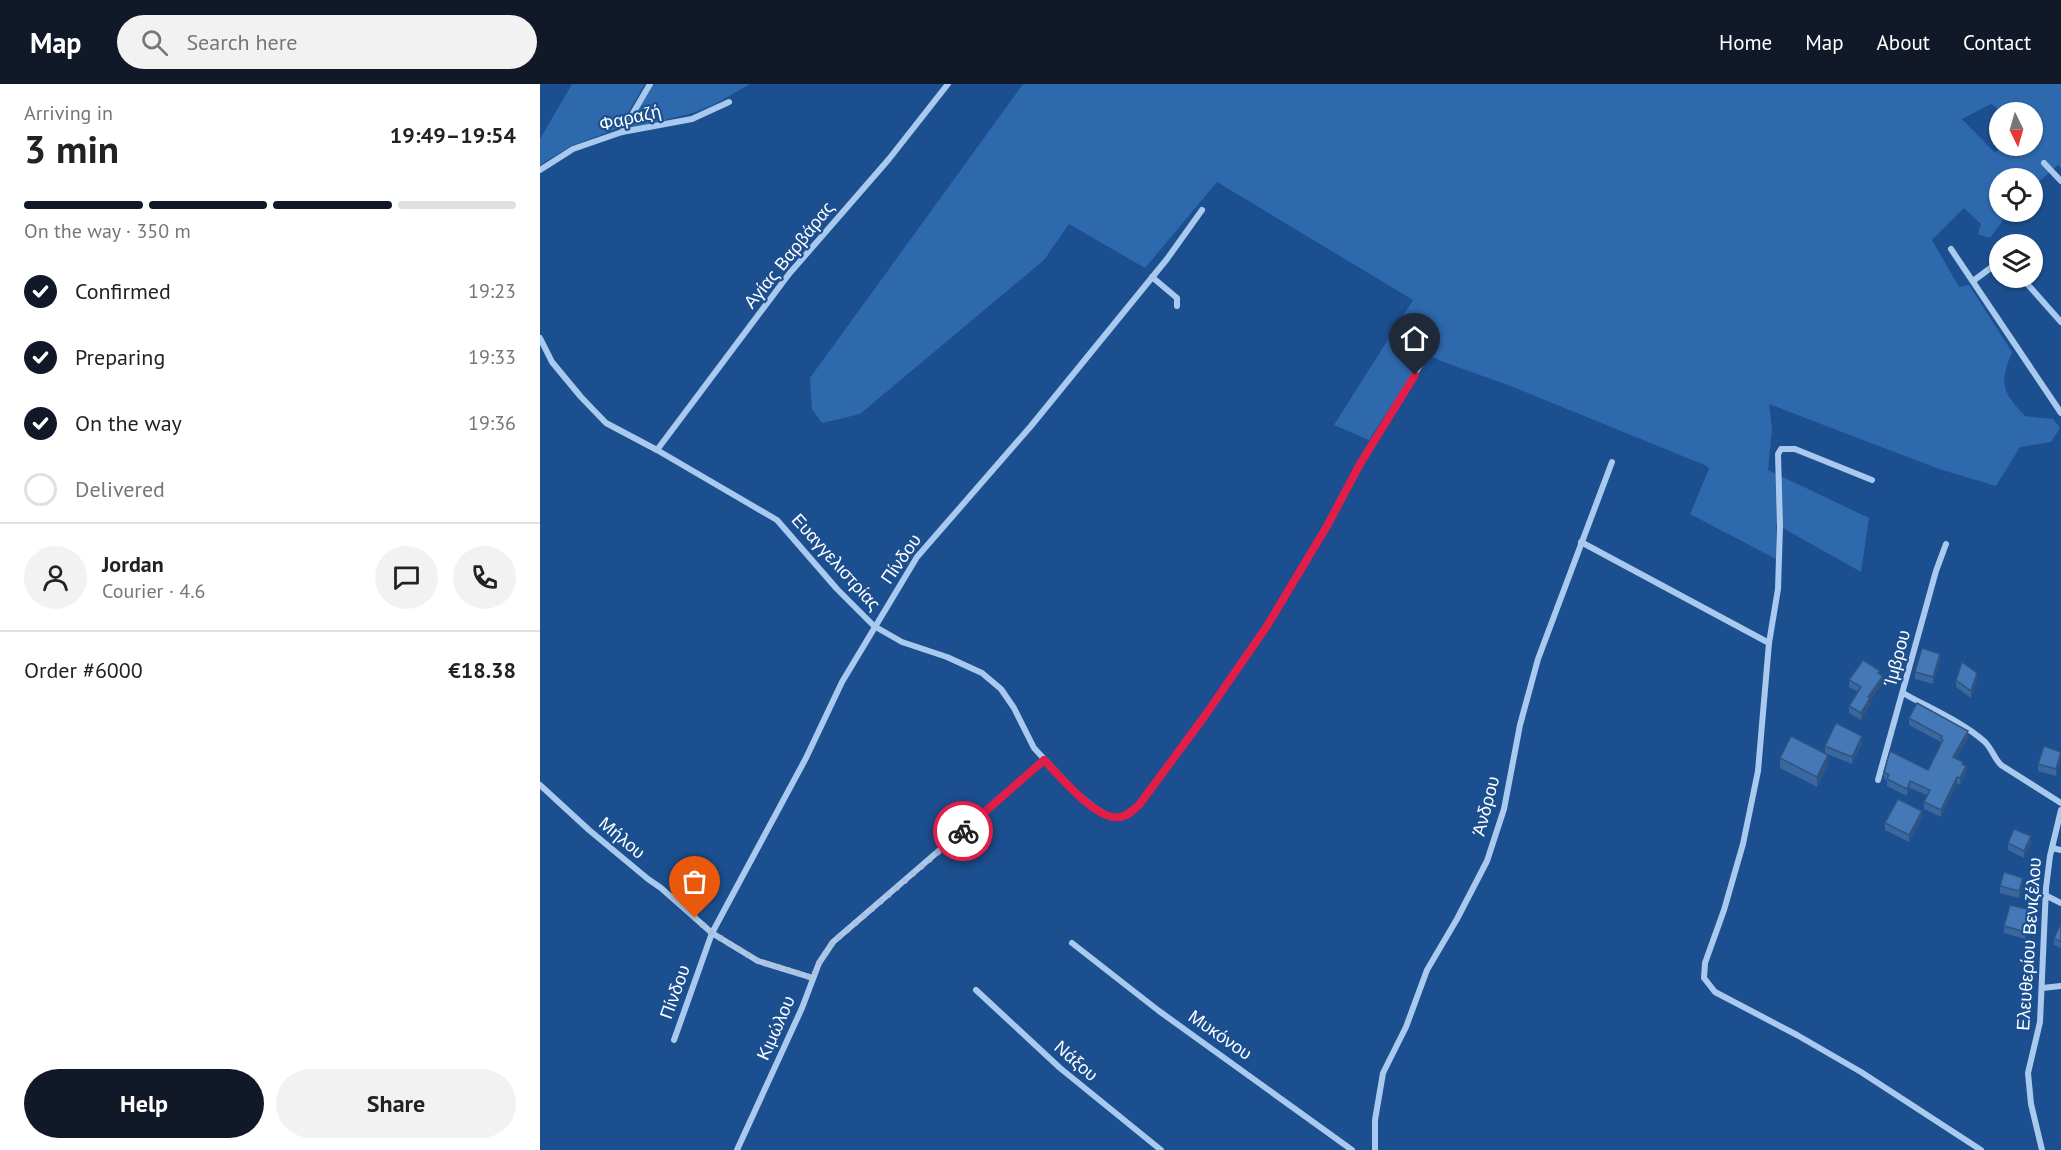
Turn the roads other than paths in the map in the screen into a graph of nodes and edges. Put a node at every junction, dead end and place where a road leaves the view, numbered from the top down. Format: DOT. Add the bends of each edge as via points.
graph roads {
  1 [pos="650,84"];
  2 [pos="948,84"];
  3 [pos="729,102"];
  4 [pos="622,132"];
  5 [pos="2044,163"];
  6 [pos="540,170"];
  7 [pos="2061,182"];
  8 [pos="1202,210"];
  9 [pos="1951,249"];
  10 [pos="1989,269"];
  11 [pos="1152,277"];
  12 [pos="1973,281"];
  13 [pos="2031,288"];
  14 [pos="1177,306"];
  15 [pos="2061,322"];
  16 [pos="540,338"];
  17 [pos="1425,357"];
  18 [pos="2061,413"];
  19 [pos="657,450"];
  20 [pos="1612,462"];
  21 [pos="1872,480"];
  22 [pos="1581,542"];
  23 [pos="1946,543"];
  24 [pos="874,626"];
  25 [pos="1769,643"];
  26 [pos="1903,693"];
  27 [pos="1044,760"];
  28 [pos="1878,780"];
  29 [pos="540,785"];
  30 [pos="2061,803"];
  31 [pos="2061,810"];
  32 [pos="2052,848"];
  33 [pos="2061,850"];
  34 [pos="2046,895"];
  35 [pos="2061,903"];
  36 [pos="712,933"];
  37 [pos="1072,943"];
  38 [pos="813,978"];
  39 [pos="2061,986"];
  40 [pos="2042,988"];
  41 [pos="976,990"];
  42 [pos="674,1040"];
  43 [pos="736,1150"];
  44 [pos="1161,1150"];
  45 [pos="1352,1150"];
  46 [pos="1375,1150"];
  47 [pos="1981,1150"];
  48 [pos="2042,1150"];
  1 -- 4 [label="street"];
  2 -- 19 [label="street, Αγίας Βαρβάρας" via="789,274"];
  3 -- 4 [label="street, Φαραζή" via="693,120"];
  4 -- 6 [label="street, Φαραζή" via="573,149"];
  5 -- 7 [label="street"];
  8 -- 11 [label="street, Πίνδου"];
  9 -- 12 [label="street"];
  10 -- 12 [label="street"];
  11 -- 14 [label="street" via="1177,298"];
  11 -- 24 [label="street, Πίνδου" via="1031,426 917,557"];
  12 -- 18 [label="street"];
  13 -- 15 [label="street"];
  16 -- 19 [label="street, Ευαγγελιστρίας" via="552,362 606,423"];
  17 -- 27 [label="street, Ευαγγελιστρίας" via="1267,626 1139,805 1127,815 1108,816 1075,792"];
  19 -- 24 [label="street, Ευαγγελιστρίας" via="777,520"];
  20 -- 22 [label="street, Άνδρου"];
  21 -- 25 [label="street" via="1794,449 1781,449 1778,589"];
  22 -- 25 [label="street"];
  22 -- 46 [label="street, Άνδρου" via="1538,658 1504,810 1487,861 1427,970 1406,1027 1383,1073 1375,1120"];
  23 -- 26 [label="street, Ίμβρου"];
  24 -- 27 [label="street, Ευαγγελιστρίας" via="902,642 982,674 1014,708"];
  24 -- 36 [label="street, Πίνδου"];
  25 -- 47 [label="street" via="1758,771 1743,844 1705,963 1704,978 1715,992 1861,1072"];
  26 -- 28 [label="street, Ίμβρου"];
  26 -- 30 [label="street" via="1975,734 2001,765"];
  27 -- 38 [label="street, Κιμώλου" via="833,942"];
  29 -- 36 [label="street, Μήλου"];
  31 -- 32 [label="street, Ελευθερίου Βενιζέλου"];
  32 -- 33 [label="street"];
  32 -- 34 [label="street, Ελευθερίου Βενιζέλου"];
  34 -- 35 [label="street"];
  34 -- 40 [label="street, Ελευθερίου Βενιζέλου"];
  36 -- 38 [label="street, Μήλου" via="758,961"];
  36 -- 42 [label="street, Πίνδου"];
  37 -- 45 [label="street, Μυκόνου"];
  38 -- 43 [label="street, Κιμώλου"];
  39 -- 40 [label="street"];
  40 -- 48 [label="street, Ελευθερίου Βενιζέλου" via="2039,1032 2028,1073"];
  41 -- 44 [label="street, Νάξου" via="1060,1068"];
}
